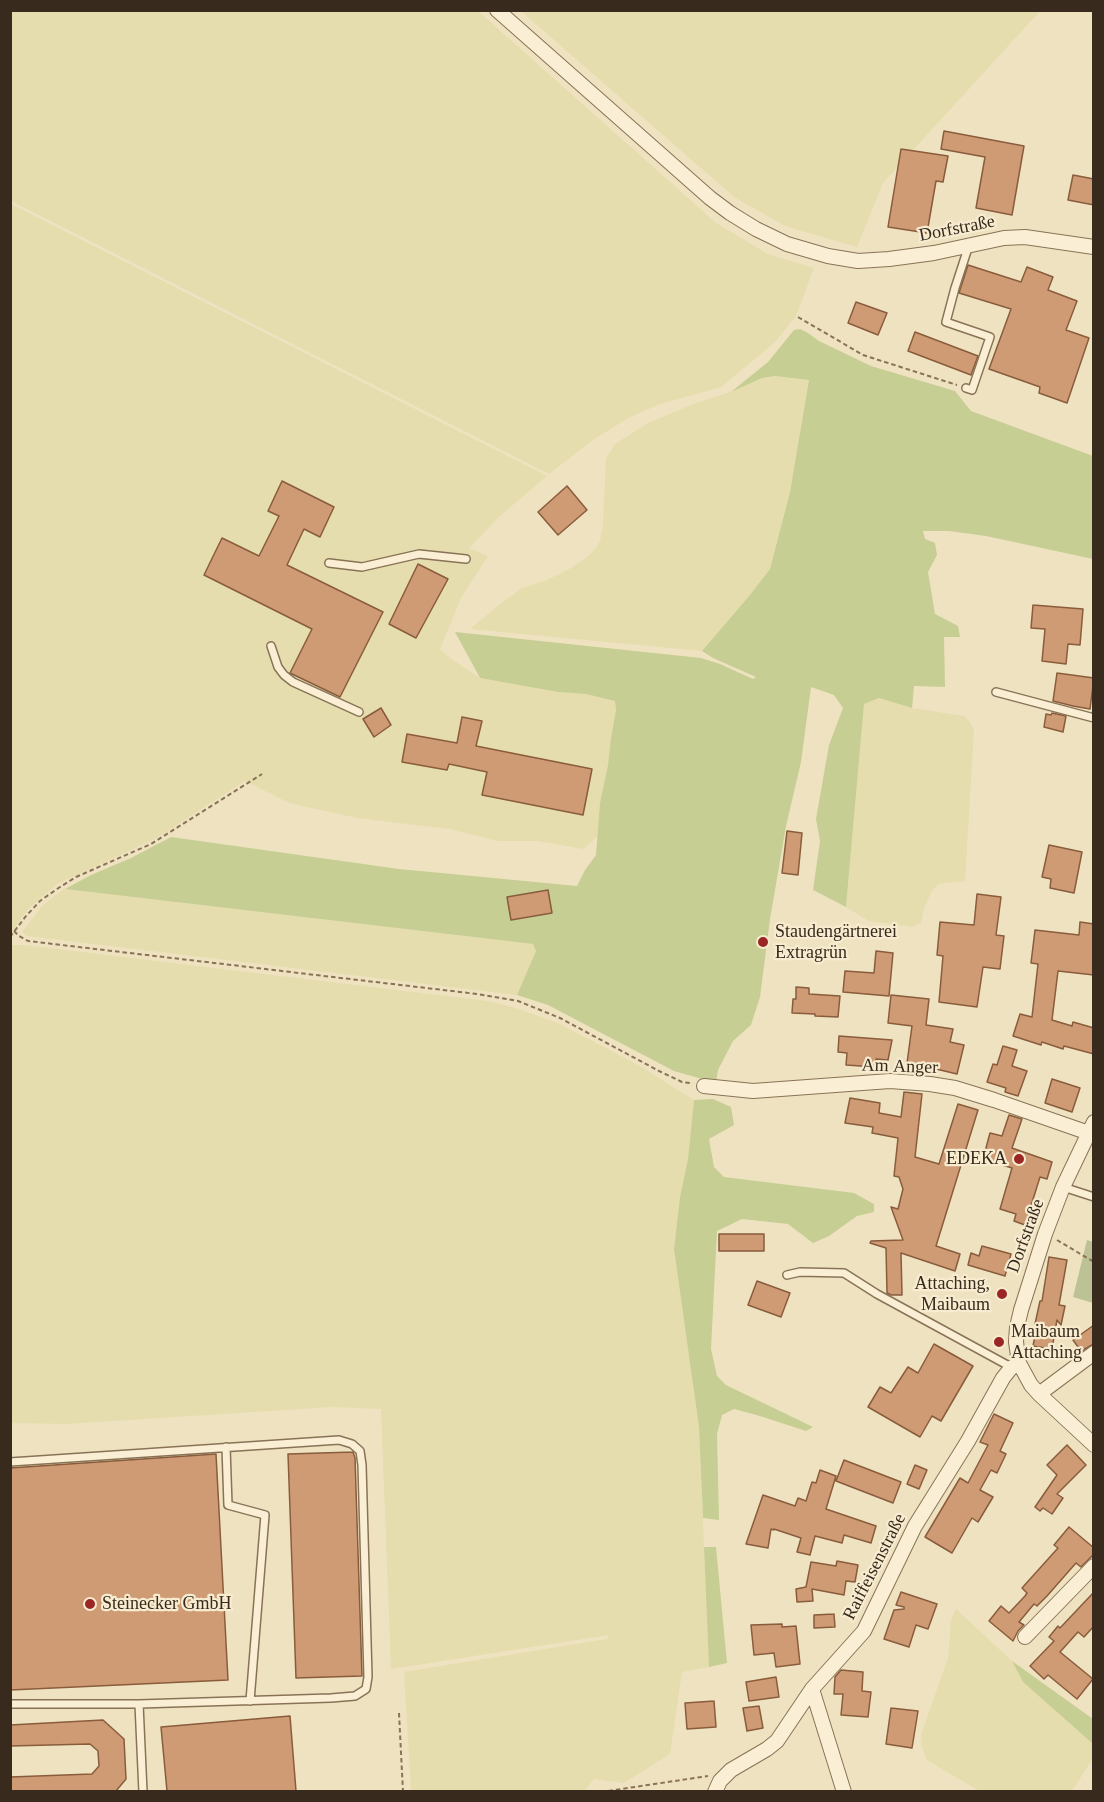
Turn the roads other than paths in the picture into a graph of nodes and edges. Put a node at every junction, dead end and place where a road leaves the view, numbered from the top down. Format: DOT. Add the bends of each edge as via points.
graph roads {
  1 [pos="497,10"];
  2 [pos="969,245"];
  3 [pos="1094,247"];
  4 [pos="966,388"];
  5 [pos="466,560"];
  6 [pos="329,563"];
  7 [pos="271,646"];
  8 [pos="996,692"];
  9 [pos="359,712"];
  10 [pos="1094,718"];
  11 [pos="704,1086"];
  12 [pos="1091,1128"];
  13 [pos="1063,1187"];
  14 [pos="1094,1197"];
  15 [pos="787,1275"];
  16 [pos="1094,1353"];
  17 [pos="1015,1365"];
  18 [pos="1039,1394"];
  19 [pos="1094,1445"];
  20 [pos="226,1448"];
  21 [pos="10,1462"];
  22 [pos="1094,1566"];
  23 [pos="1025,1637"];
  24 [pos="812,1689"];
  25 [pos="250,1701"];
  26 [pos="10,1704"];
  27 [pos="139,1704"];
  28 [pos="143,1791"];
  29 [pos="715,1791"];
  30 [pos="844,1791"];
  1 -- 2 [label="street, Dorfstraße" via="695,185 756,229 787,244 858,261"];
  2 -- 3 [label="street, Dorfstraße" via="1025,237"];
  2 -- 4 [label="lane" via="946,322 990,338 972,390"];
  5 -- 6 [label="lane" via="419,554 362,567"];
  7 -- 9 [label="lane" via="278,667 293,682"];
  8 -- 10 [label="lane"];
  11 -- 12 [label="street, Am Anger" via="753,1091 890,1081 930,1084"];
  12 -- 13 [label="street, Dorfstraße"];
  13 -- 14 [label="lane"];
  13 -- 17 [label="street, Dorfstraße" via="1029,1279 1017,1327"];
  15 -- 17 [label="lane, Dorfstraße" via="844,1273"];
  16 -- 18 [label="street"];
  17 -- 18 [label="street, Dorfstraße"];
  17 -- 24 [label="street, Raiffeisenstraße" via="1003,1378 905,1544 864,1631"];
  18 -- 19 [label="street, Dorfstraße"];
  20 -- 21 [label="lane"];
  20 -- 25 [label="lane" via="228,1505 265,1515"];
  20 -- 25 [label="lane" via="339,1440 360,1451 362,1465 366,1689 355,1696"];
  22 -- 23 [label="street"];
  24 -- 29 [label="street, Raiffeisenstraße" via="772,1745 725,1774"];
  24 -- 30 [label="street"];
  25 -- 27 [label="lane"];
  26 -- 27 [label="lane"];
  27 -- 28 [label="lane"];
}
